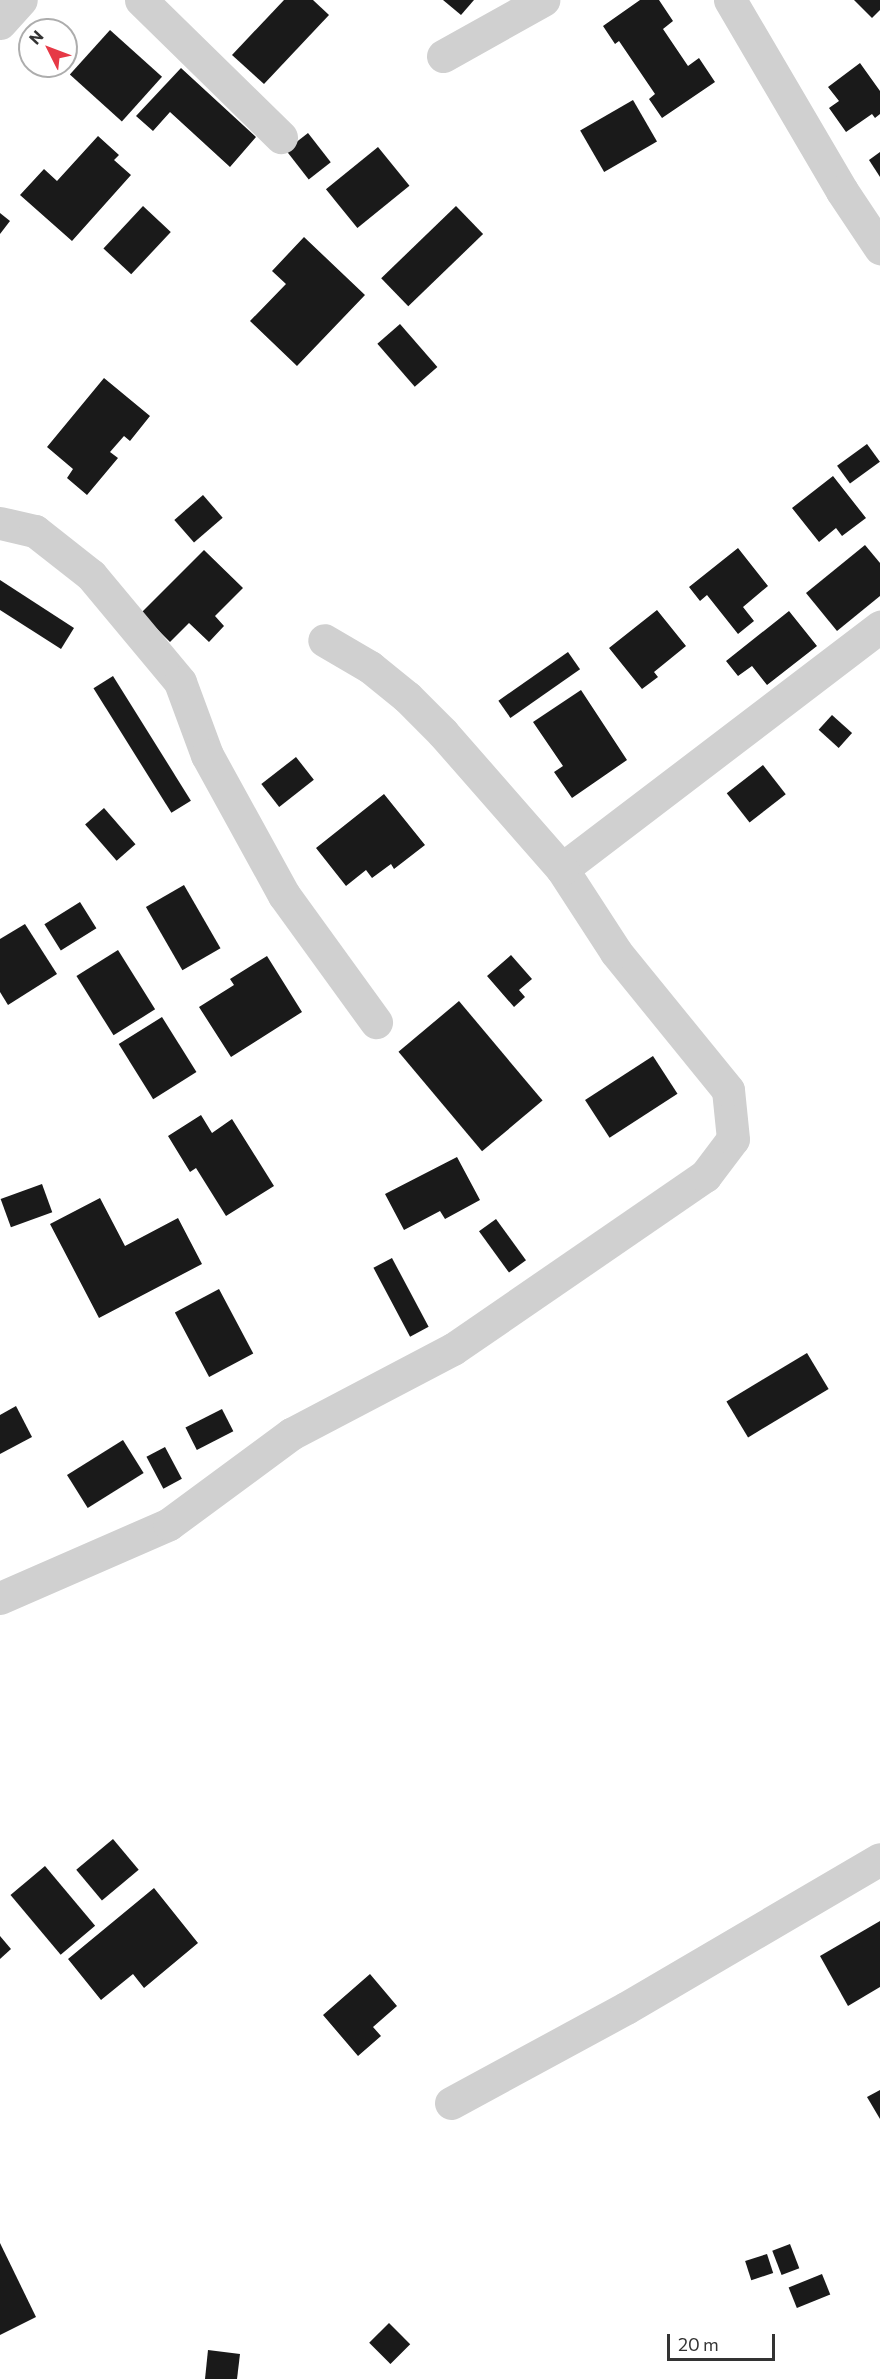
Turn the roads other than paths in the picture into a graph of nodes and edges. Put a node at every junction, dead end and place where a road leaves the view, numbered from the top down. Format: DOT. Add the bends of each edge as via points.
graph roads {
  1 [pos="21,0"];
  2 [pos="141,0"];
  3 [pos="543,0"];
  4 [pos="730,0"];
  5 [pos="0,23"];
  6 [pos="443,56"];
  7 [pos="281,137"];
  8 [pos="880,248"];
  9 [pos="0,523"];
  10 [pos="880,627"];
  11 [pos="324,640"];
  12 [pos="562,869"];
  13 [pos="375,1022"];
  14 [pos="0,1598"];
  15 [pos="880,1859"];
  16 [pos="451,2103"];
  1 -- 5 [label="street"];
  2 -- 7 [label="street"];
  3 -- 6 [label="street"];
  4 -- 8 [label="street" via="842,191"];
  9 -- 13 [label="street" via="34,531 91,575 180,681 207,755 284,895"];
  10 -- 12 [label="street"];
  11 -- 12 [label="street" via="370,667 407,697"];
  12 -- 14 [label="street" via="616,952 728,1090 732,1139 705,1176 453,1349 291,1434 169,1524"];
  15 -- 16 [label="street" via="626,2008"];
}
